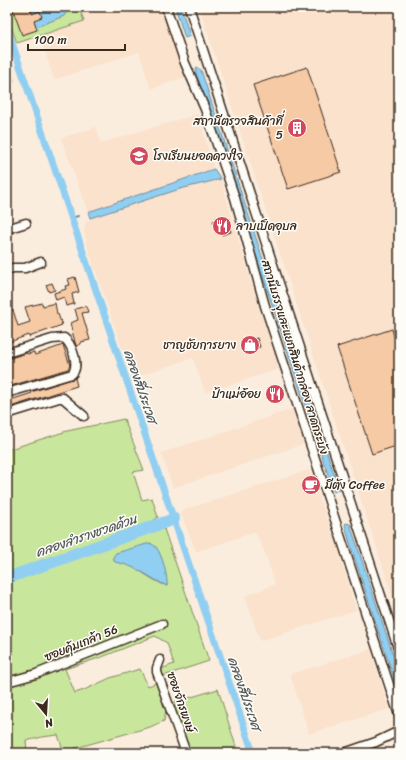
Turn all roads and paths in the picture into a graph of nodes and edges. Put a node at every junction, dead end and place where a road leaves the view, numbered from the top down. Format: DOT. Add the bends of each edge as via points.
graph roads {
  1 [pos="166,7"];
  2 [pos="189,7"];
  3 [pos="26,223"];
  4 [pos="7,229"];
  5 [pos="41,262"];
  6 [pos="7,270"];
  7 [pos="7,353"];
  8 [pos="7,394"];
  9 [pos="7,414"];
  10 [pos="84,416"];
  11 [pos="162,624"];
  12 [pos="399,651"];
  13 [pos="160,660"];
  14 [pos="7,682"];
  15 [pos="399,715"];
  16 [pos="399,731"];
  17 [pos="186,753"];
  18 [pos="344,753"];
  1 -- 15 [label="street, สถานีบรรจุและแยกสินค้ากล่อง ลาดกระบัง" via="232,191 265,306"];
  2 -- 12 [label="street, สถานีบรรจุและแยกสินค้ากล่อง ลาดกระบัง"];
  3 -- 4 [label="street"];
  5 -- 6 [label="street" via="25,268"];
  7 -- 8 [label="street" via="52,339 64,338 68,341 76,364 76,370 72,374"];
  9 -- 10 [label="street" via="63,398"];
  11 -- 14 [label="street, ซอยคุ้มเกล้า 56" via="36,674"];
  13 -- 17 [label="street, ซอยจักรพงษ์" via="157,672"];
  16 -- 18 [label="street"];
}
